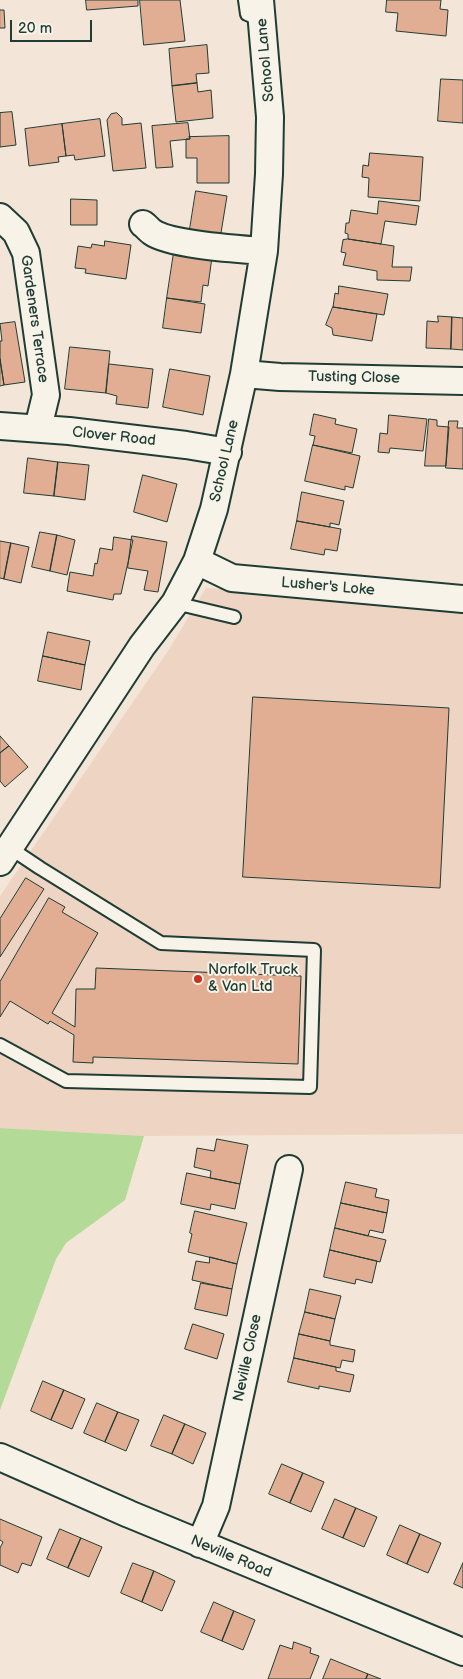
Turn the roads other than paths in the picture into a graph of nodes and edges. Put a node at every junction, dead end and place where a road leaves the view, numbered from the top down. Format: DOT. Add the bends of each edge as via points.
graph roads {
  1 [pos="246,0"];
  2 [pos="262,11"];
  3 [pos="0,217"];
  4 [pos="143,224"];
  5 [pos="264,251"];
  6 [pos="244,374"];
  7 [pos="463,381"];
  8 [pos="0,426"];
  9 [pos="38,428"];
  10 [pos="228,452"];
  11 [pos="198,561"];
  12 [pos="463,599"];
  13 [pos="175,603"];
  14 [pos="234,616"];
  15 [pos="5,855"];
  16 [pos="0,1045"];
  17 [pos="289,1170"];
  18 [pos="0,1457"];
  19 [pos="200,1544"];
  20 [pos="463,1652"];
  1 -- 2 [label="lane" via="247,14"];
  2 -- 5 [label="street, School Lane" via="270,117 270,174"];
  3 -- 9 [label="street, Gardeners Terrace" via="16,232 26,253 46,394"];
  4 -- 5 [label="street" via="153,233 172,239 229,249"];
  5 -- 6 [label="street, School Lane"];
  6 -- 7 [label="street, Tusting Close"];
  6 -- 10 [label="street, School Lane"];
  8 -- 9 [label="street, Clover Road"];
  9 -- 10 [label="street, Clover Road"];
  10 -- 11 [label="street, School Lane"];
  11 -- 12 [label="street, Lusher's Loke" via="232,578"];
  11 -- 13 [label="street, School Lane"];
  13 -- 14 [label="lane"];
  13 -- 15 [label="street, School Lane" via="142,646"];
  15 -- 16 [label="lane" via="40,868 161,943 314,950 310,1087 66,1081"];
  17 -- 19 [label="street, Neville Close" via="216,1506"];
  18 -- 19 [label="street, Neville Road"];
  19 -- 20 [label="street, Neville Road"];
}
